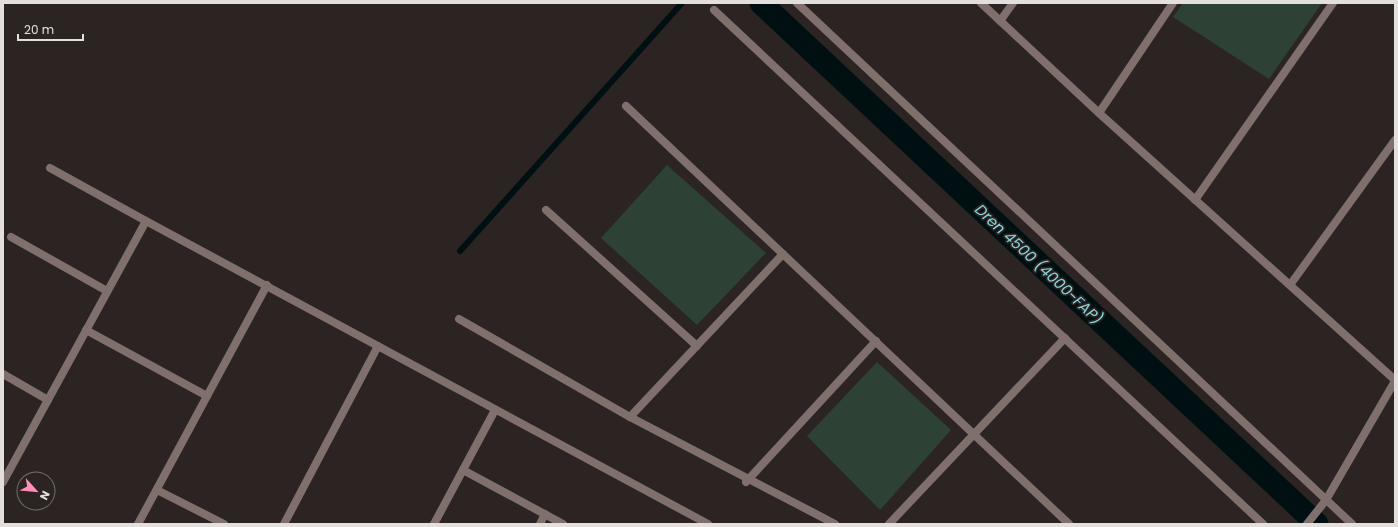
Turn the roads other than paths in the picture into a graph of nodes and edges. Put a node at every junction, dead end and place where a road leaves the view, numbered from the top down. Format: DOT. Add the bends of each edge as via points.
graph roads {
  1 [pos="797,3"];
  2 [pos="981,3"];
  3 [pos="1013,3"];
  4 [pos="1173,3"];
  5 [pos="1333,3"];
  6 [pos="714,10"];
  7 [pos="1000,21"];
  8 [pos="626,106"];
  9 [pos="1099,113"];
  10 [pos="1395,140"];
  11 [pos="50,168"];
  12 [pos="1195,200"];
  13 [pos="546,210"];
  14 [pos="146,221"];
  15 [pos="11,237"];
  16 [pos="783,254"];
  17 [pos="267,285"];
  18 [pos="1290,285"];
  19 [pos="107,291"];
  20 [pos="459,319"];
  21 [pos="86,330"];
  22 [pos="1065,338"];
  23 [pos="876,342"];
  24 [pos="378,346"];
  25 [pos="697,346"];
  26 [pos="3,374"];
  27 [pos="1395,380"];
  28 [pos="207,396"];
  29 [pos="48,400"];
  30 [pos="495,410"];
  31 [pos="630,417"];
  32 [pos="974,434"];
  33 [pos="463,470"];
  34 [pos="747,481"];
  35 [pos="3,482"];
  36 [pos="157,490"];
  37 [pos="1326,500"];
  38 [pos="545,514"];
  39 [pos="138,524"];
  40 [pos="224,524"];
  41 [pos="284,524"];
  42 [pos="434,524"];
  43 [pos="540,524"];
  44 [pos="563,524"];
  45 [pos="708,524"];
  46 [pos="835,524"];
  47 [pos="890,524"];
  48 [pos="1069,524"];
  49 [pos="1263,524"];
  50 [pos="1307,524"];
  51 [pos="1352,524"];
  1 -- 37 [label="street"];
  2 -- 7 [label="street"];
  3 -- 7 [label="street"];
  4 -- 9 [label="street"];
  5 -- 12 [label="street"];
  6 -- 22 [label="street"];
  7 -- 9 [label="street"];
  8 -- 16 [label="street"];
  9 -- 12 [label="street"];
  10 -- 18 [label="street"];
  11 -- 14 [label="street"];
  12 -- 18 [label="street"];
  13 -- 25 [label="street"];
  14 -- 17 [label="street"];
  14 -- 19 [label="street"];
  15 -- 19 [label="street"];
  16 -- 23 [label="street"];
  16 -- 25 [label="street"];
  17 -- 24 [label="street"];
  17 -- 28 [label="street"];
  18 -- 27 [label="street"];
  19 -- 21 [label="street"];
  20 -- 31 [label="street"];
  21 -- 28 [label="street"];
  21 -- 29 [label="street"];
  22 -- 32 [label="street"];
  22 -- 49 [label="street"];
  23 -- 32 [label="street"];
  23 -- 34 [label="street"];
  24 -- 30 [label="street"];
  24 -- 41 [label="street"];
  25 -- 31 [label="street"];
  26 -- 29 [label="street"];
  27 -- 37 [label="street"];
  28 -- 36 [label="street"];
  29 -- 35 [label="street"];
  30 -- 33 [label="street"];
  30 -- 45 [label="street"];
  31 -- 34 [label="street"];
  32 -- 47 [label="street"];
  32 -- 48 [label="street"];
  33 -- 38 [label="street"];
  33 -- 42 [label="street"];
  34 -- 46 [label="street"];
  36 -- 39 [label="street"];
  36 -- 40 [label="street"];
  37 -- 50 [label="street"];
  37 -- 51 [label="street"];
  38 -- 43 [label="street"];
  38 -- 44 [label="street"];
}
